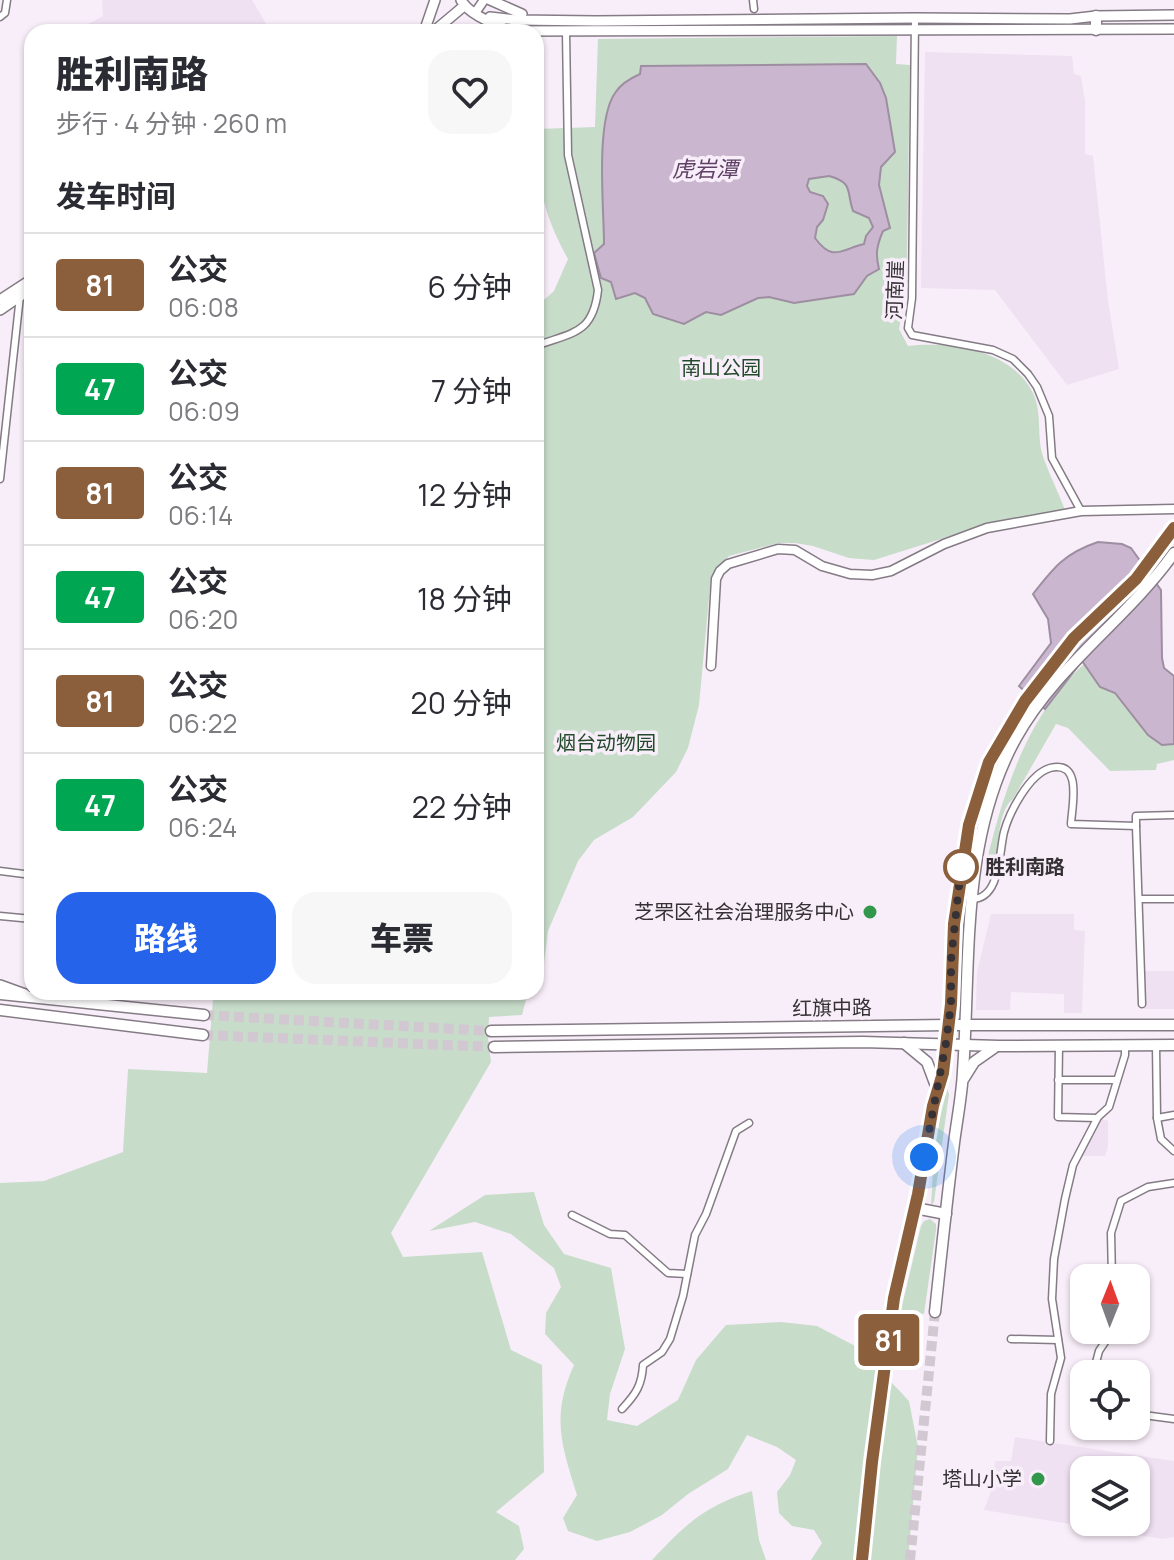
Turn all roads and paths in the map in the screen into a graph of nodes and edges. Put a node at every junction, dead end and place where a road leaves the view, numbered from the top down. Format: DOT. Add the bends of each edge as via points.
graph roads {
  1 [pos="7,0"];
  2 [pos="435,0"];
  3 [pos="487,0"];
  4 [pos="507,0"];
  5 [pos="753,0"];
  6 [pos="465,2"];
  7 [pos="754,9"];
  8 [pos="475,13"];
  9 [pos="522,14"];
  10 [pos="1174,15"];
  11 [pos="1096,16"];
  12 [pos="0,17"];
  13 [pos="915,18"];
  14 [pos="534,20"];
  15 [pos="427,24"];
  16 [pos="442,24"];
  17 [pos="465,24"];
  18 [pos="498,24"];
  19 [pos="1174,29"];
  20 [pos="914,30"];
  21 [pos="1096,30"];
  22 [pos="544,32"];
  23 [pos="566,32"];
  24 [pos="24,287"];
  25 [pos="24,291"];
  26 [pos="18,293"];
  27 [pos="0,300"];
  28 [pos="0,310"];
  29 [pos="544,343"];
  30 [pos="0,479"];
  31 [pos="1174,509"];
  32 [pos="1081,511"];
  33 [pos="1174,528"];
  34 [pos="1174,553"];
  35 [pos="711,666"];
  36 [pos="1174,815"];
  37 [pos="1136,826"];
  38 [pos="0,871"];
  39 [pos="24,874"];
  40 [pos="971,899"];
  41 [pos="1139,899"];
  42 [pos="1174,899"];
  43 [pos="0,916"];
  44 [pos="24,918"];
  45 [pos="0,985"];
  46 [pos="0,994"];
  47 [pos="24,994"];
  48 [pos="24,996"];
  49 [pos="61,1000"];
  50 [pos="1142,1004"];
  51 [pos="0,1010"];
  52 [pos="204,1015"];
  53 [pos="948,1025"];
  54 [pos="964,1025"];
  55 [pos="1174,1025"];
  56 [pos="491,1031"];
  57 [pos="203,1035"];
  58 [pos="902,1042"];
  59 [pos="946,1043"];
  60 [pos="965,1045"];
  61 [pos="1059,1045"];
  62 [pos="1125,1045"];
  63 [pos="1156,1045"];
  64 [pos="1174,1045"];
  65 [pos="999,1046"];
  66 [pos="494,1047"];
  67 [pos="1058,1080"];
  68 [pos="1116,1080"];
  69 [pos="961,1087"];
  70 [pos="936,1094"];
  71 [pos="1174,1115"];
  72 [pos="1097,1118"];
  73 [pos="1157,1118"];
  74 [pos="749,1123"];
  75 [pos="1174,1151"];
  76 [pos="1174,1183"];
  77 [pos="915,1208"];
  78 [pos="946,1214"];
  79 [pos="572,1215"];
  80 [pos="1112,1264"];
  81 [pos="687,1274"];
  82 [pos="894,1298"];
  83 [pos="935,1312"];
  84 [pos="1011,1339"];
  85 [pos="1058,1340"];
  86 [pos="622,1409"];
  87 [pos="1150,1416"];
  88 [pos="1174,1419"];
  89 [pos="1050,1441"];
  1 -- 12 [label="street"];
  2 -- 15 [label="main road"];
  3 -- 8 [label="street"];
  3 -- 9 [label="main road"];
  4 -- 9 [label="main road"];
  5 -- 7 [label="street"];
  6 -- 8 [label="main road"];
  6 -- 16 [label="main road"];
  8 -- 14 [label="main road"];
  8 -- 17 [label="main road"];
  8 -- 18 [label="main road"];
  9 -- 14 [label="main road"];
  10 -- 11 [label="main road"];
  11 -- 13 [label="main road"];
  11 -- 21 [label="main road"];
  13 -- 14 [label="main road"];
  13 -- 20 [label="street, 河南崖"];
  19 -- 21 [label="main road"];
  20 -- 21 [label="main road"];
  20 -- 23 [label="main road"];
  20 -- 32 [label="street, 河南崖" via="908,328 912,335 993,350 1028,374 1049,416 1052,458"];
  22 -- 23 [label="main road"];
  23 -- 29 [label="street" via="568,155 598,290 595,313 586,325"];
  24 -- 26 [label="main road"];
  25 -- 26 [label="main road"];
  26 -- 27 [label="main road"];
  26 -- 28 [label="main road"];
  26 -- 30 [label="street"];
  31 -- 32 [label="street"];
  32 -- 35 [label="street" via="987,528 872,575 822,566 787,549 740,559 716,579"];
  33 -- 53 [label="main road" via="1136,579 1074,638 1035,685 989,762 969,825 954,924"];
  34 -- 40 [label="main road" via="1154,581 1089,644 1017,737 994,789"];
  36 -- 37 [label="street" via="1136,816"];
  37 -- 40 [label="street" via="1071,824 1074,780 1064,768 1051,767 1030,780 1007,823 1001,862 988,890"];
  37 -- 41 [label="street"];
  38 -- 39 [label="street"];
  40 -- 54 [label="main road"];
  41 -- 42 [label="street"];
  41 -- 50 [label="street"];
  43 -- 44 [label="street"];
  45 -- 47 [label="main road"];
  46 -- 48 [label="main road"];
  49 -- 52 [label="main road"];
  51 -- 57 [label="main road"];
  53 -- 54 [label="main road, 红旗中路"];
  53 -- 56 [label="main road, 红旗中路"];
  53 -- 59 [label="main road"];
  54 -- 55 [label="main road, 红旗中路"];
  54 -- 60 [label="main road"];
  58 -- 59 [label="main road, 红旗中路"];
  58 -- 66 [label="main road, 红旗中路"];
  58 -- 70 [label="main road" via="927,1062"];
  59 -- 60 [label="main road, 红旗中路"];
  59 -- 70 [label="main road"];
  60 -- 65 [label="main road, 红旗中路"];
  60 -- 69 [label="main road"];
  61 -- 62 [label="main road, 红旗中路"];
  61 -- 65 [label="main road, 红旗中路"];
  61 -- 67 [label="street"];
  62 -- 63 [label="main road, 红旗中路"];
  62 -- 68 [label="street"];
  63 -- 64 [label="main road, 红旗中路"];
  63 -- 73 [label="street"];
  65 -- 69 [label="main road" via="974,1062"];
  67 -- 68 [label="street"];
  67 -- 72 [label="street" via="1058,1117"];
  68 -- 72 [label="street" via="1109,1107"];
  69 -- 78 [label="main road"];
  70 -- 77 [label="main road"];
  71 -- 73 [label="street"];
  72 -- 85 [label="street" via="1073,1165 1054,1259"];
  73 -- 75 [label="street" via="1161,1139"];
  74 -- 81 [label="street" via="736,1131 695,1235"];
  76 -- 80 [label="street" via="1148,1187 1121,1201 1111,1233"];
  77 -- 78 [label="main road"];
  77 -- 82 [label="main road"];
  78 -- 83 [label="main road"];
  79 -- 81 [label="street" via="610,1234 625,1235 668,1273"];
  81 -- 86 [label="street" via="670,1339 643,1365 642,1383"];
  84 -- 85 [label="street"];
  85 -- 89 [label="street" via="1061,1358 1051,1394"];
  87 -- 88 [label="street"];
}
